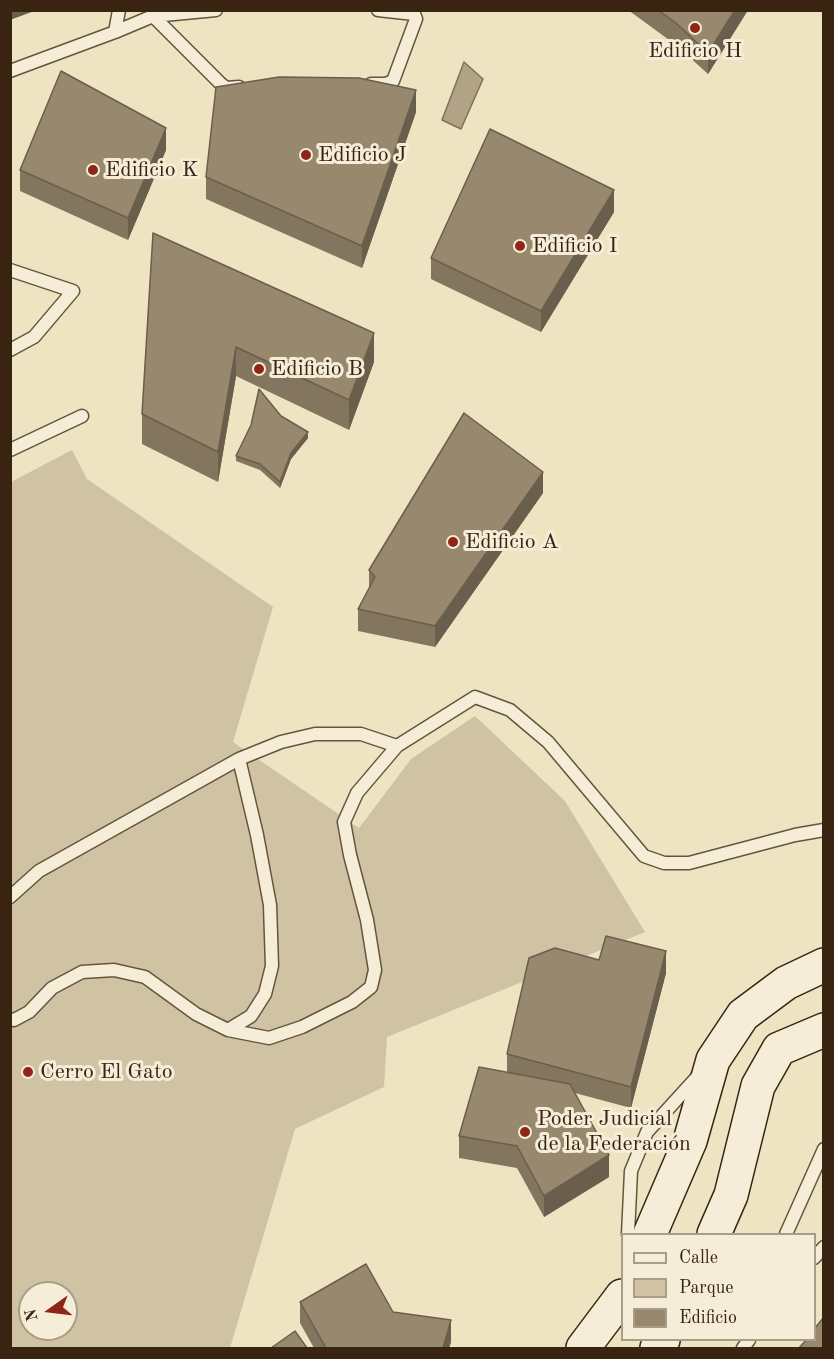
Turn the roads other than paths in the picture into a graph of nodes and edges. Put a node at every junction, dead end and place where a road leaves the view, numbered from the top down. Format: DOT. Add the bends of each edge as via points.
graph roads {
  1 [pos="118,10"];
  2 [pos="216,10"];
  3 [pos="378,10"];
  4 [pos="153,13"];
  5 [pos="115,32"];
  6 [pos="10,71"];
  7 [pos="363,84"];
  8 [pos="249,87"];
  9 [pos="10,270"];
  10 [pos="10,350"];
  11 [pos="82,416"];
  12 [pos="10,450"];
  13 [pos="397,746"];
  14 [pos="239,759"];
  15 [pos="824,830"];
  16 [pos="10,897"];
  17 [pos="824,965"];
  18 [pos="10,1019"];
  19 [pos="228,1030"];
  20 [pos="824,1030"];
  21 [pos="713,1060"];
  22 [pos="824,1149"];
  23 [pos="628,1233"];
  24 [pos="650,1233"];
  25 [pos="714,1233"];
  26 [pos="786,1233"];
  27 [pos="621,1297"];
  28 [pos="583,1348"];
  1 -- 5 [label="lane"];
  2 -- 4 [label="lane"];
  3 -- 7 [label="lane" via="414,14 416,19 393,81"];
  4 -- 5 [label="lane"];
  4 -- 8 [label="lane" via="226,88"];
  5 -- 6 [label="lane"];
  9 -- 10 [label="lane" via="73,291 33,337"];
  11 -- 12 [label="lane"];
  13 -- 14 [label="lane" via="361,734 315,734 281,742"];
  13 -- 15 [label="lane" via="475,697 510,710 548,741 644,856 664,863 689,863"];
  13 -- 19 [label="lane" via="357,793 344,822 368,920 375,970 371,987 352,1002 302,1027 269,1038"];
  14 -- 16 [label="lane" via="39,871"];
  14 -- 19 [label="lane" via="270,905 272,966 265,994 250,1016"];
  17 -- 21 [label="street" via="786,983 743,1015"];
  18 -- 19 [label="lane" via="29,1012 52,988 82,972 114,970 144,977 196,1014"];
  20 -- 25 [label="street" via="779,1049 758,1086 731,1195"];
  21 -- 23 [label="lane" via="646,1132 631,1171"];
  21 -- 24 [label="street" via="690,1141"];
  22 -- 26 [label="lane"];
  27 -- 28 [label="street"];
}
